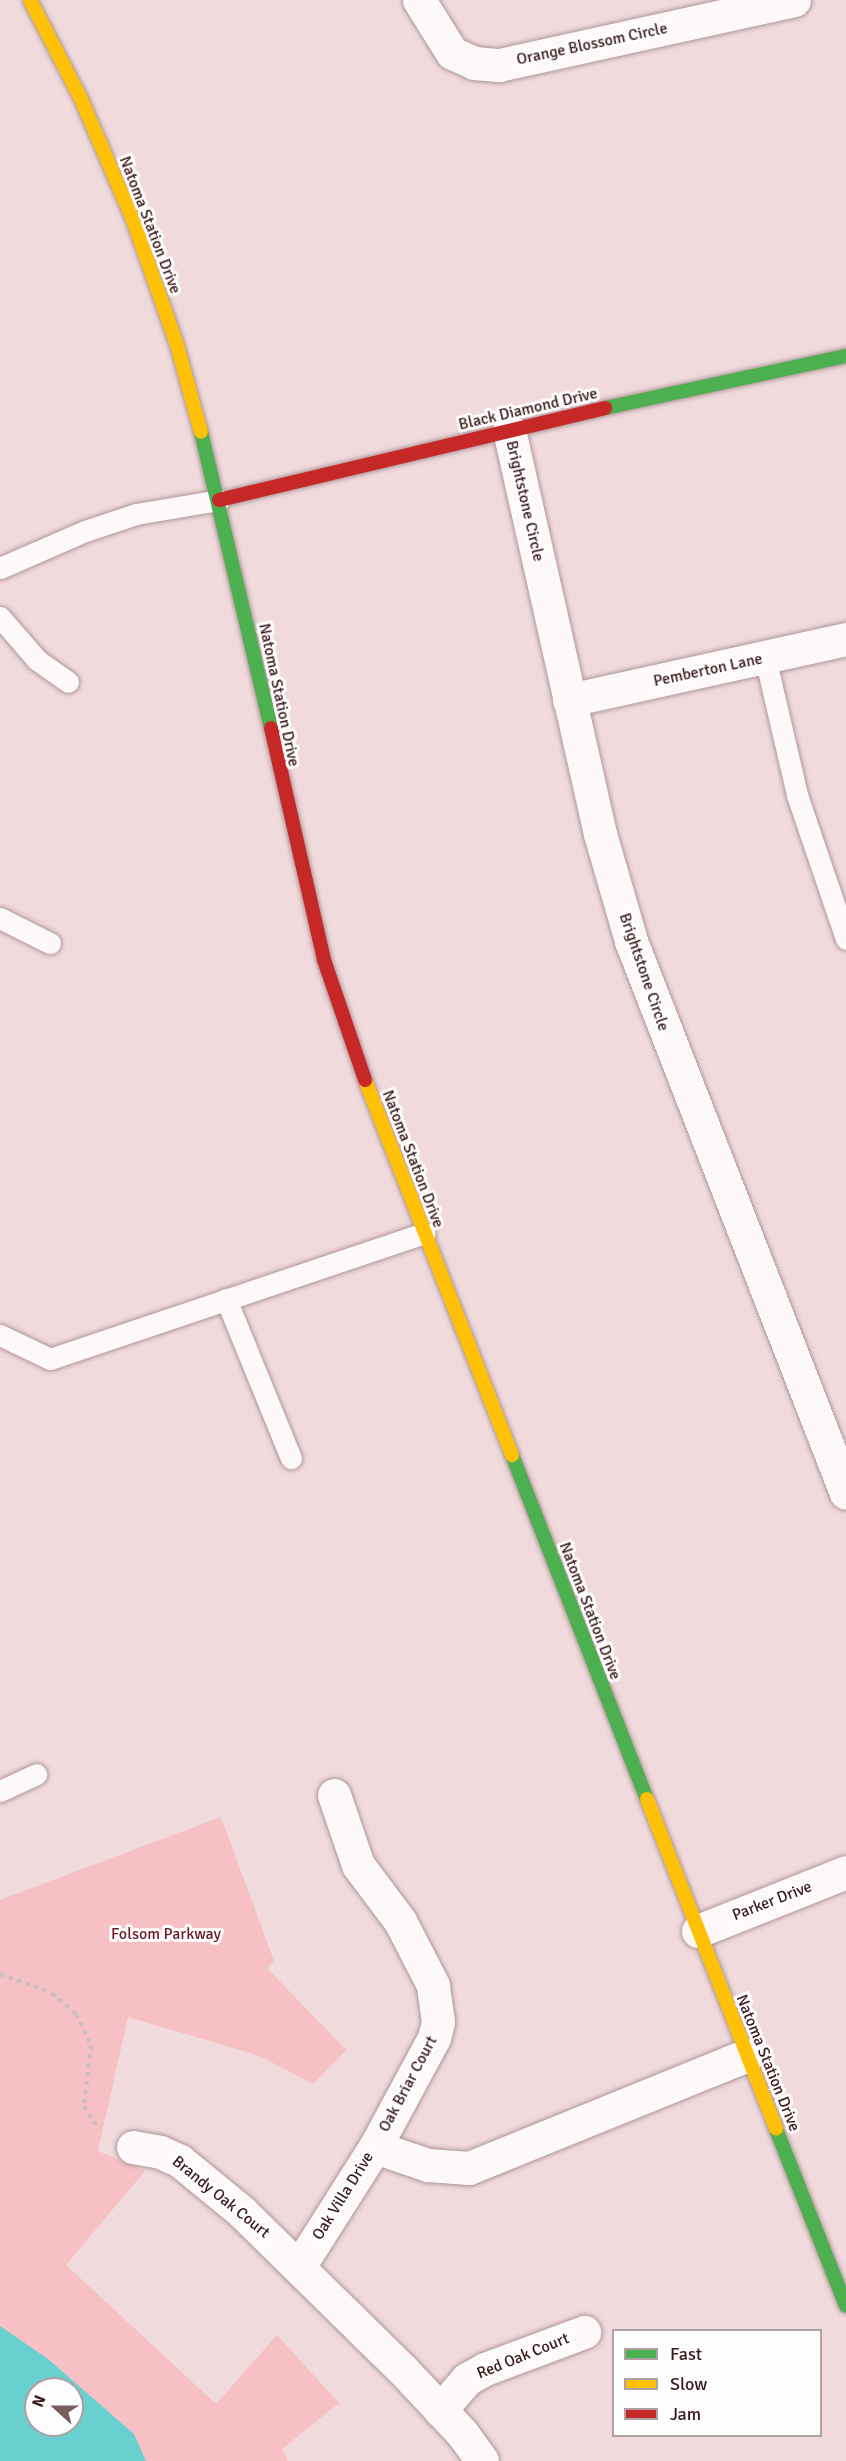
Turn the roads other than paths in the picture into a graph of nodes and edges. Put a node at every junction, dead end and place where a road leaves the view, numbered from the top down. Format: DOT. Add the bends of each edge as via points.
graph roads {
  1 [pos="30,0"];
  2 [pos="419,0"];
  3 [pos="794,0"];
  4 [pos="846,356"];
  5 [pos="509,430"];
  6 [pos="219,500"];
  7 [pos="0,568"];
  8 [pos="0,617"];
  9 [pos="846,639"];
  10 [pos="765,657"];
  11 [pos="68,682"];
  12 [pos="569,700"];
  13 [pos="0,918"];
  14 [pos="846,939"];
  15 [pos="50,942"];
  16 [pos="424,1233"];
  17 [pos="226,1299"];
  18 [pos="0,1335"];
  19 [pos="291,1458"];
  20 [pos="846,1493"];
  21 [pos="36,1774"];
  22 [pos="0,1791"];
  23 [pos="334,1795"];
  24 [pos="846,1872"];
  25 [pos="698,1930"];
  26 [pos="747,2055"];
  27 [pos="375,2146"];
  28 [pos="133,2147"];
  29 [pos="300,2265"];
  30 [pos="846,2306"];
  31 [pos="584,2332"];
  32 [pos="440,2410"];
  33 [pos="482,2461"];
  1 -- 6 [label="street, Natoma Station Drive" via="81,99 133,220 177,345"];
  2 -- 3 [label="street, Orange Blossom Circle" via="452,53 474,63 499,65"];
  4 -- 5 [label="street, Black Diamond Drive"];
  5 -- 6 [label="street, Black Diamond Drive"];
  5 -- 12 [label="street, Brightstone Circle"];
  6 -- 7 [label="lane" via="136,514"];
  6 -- 16 [label="street, Natoma Station Drive" via="324,960 366,1084"];
  8 -- 11 [label="lane" via="37,660"];
  9 -- 10 [label="street, Pemberton Lane"];
  10 -- 12 [label="street, Pemberton Lane"];
  10 -- 14 [label="lane" via="797,795"];
  12 -- 20 [label="street, Brightstone Circle" via="600,834 631,941"];
  13 -- 15 [label="lane"];
  16 -- 17 [label="lane"];
  16 -- 25 [label="street, Natoma Station Drive"];
  17 -- 18 [label="lane" via="50,1359"];
  17 -- 19 [label="lane"];
  21 -- 22 [label="lane"];
  23 -- 27 [label="street, Oak Briar Court" via="358,1865 400,1921 433,1985 438,2003 434,2038"];
  24 -- 25 [label="street, Parker Drive"];
  25 -- 26 [label="street, Natoma Station Drive"];
  26 -- 27 [label="street, Oak Villa Drive" via="469,2168 428,2165"];
  26 -- 30 [label="street, Natoma Station Drive"];
  27 -- 29 [label="street, Oak Villa Drive"];
  28 -- 29 [label="street, Brandy Oak Court" via="180,2161"];
  29 -- 32 [label="street"];
  31 -- 32 [label="street, Red Oak Court" via="485,2369 467,2379"];
  32 -- 33 [label="street"];
}
